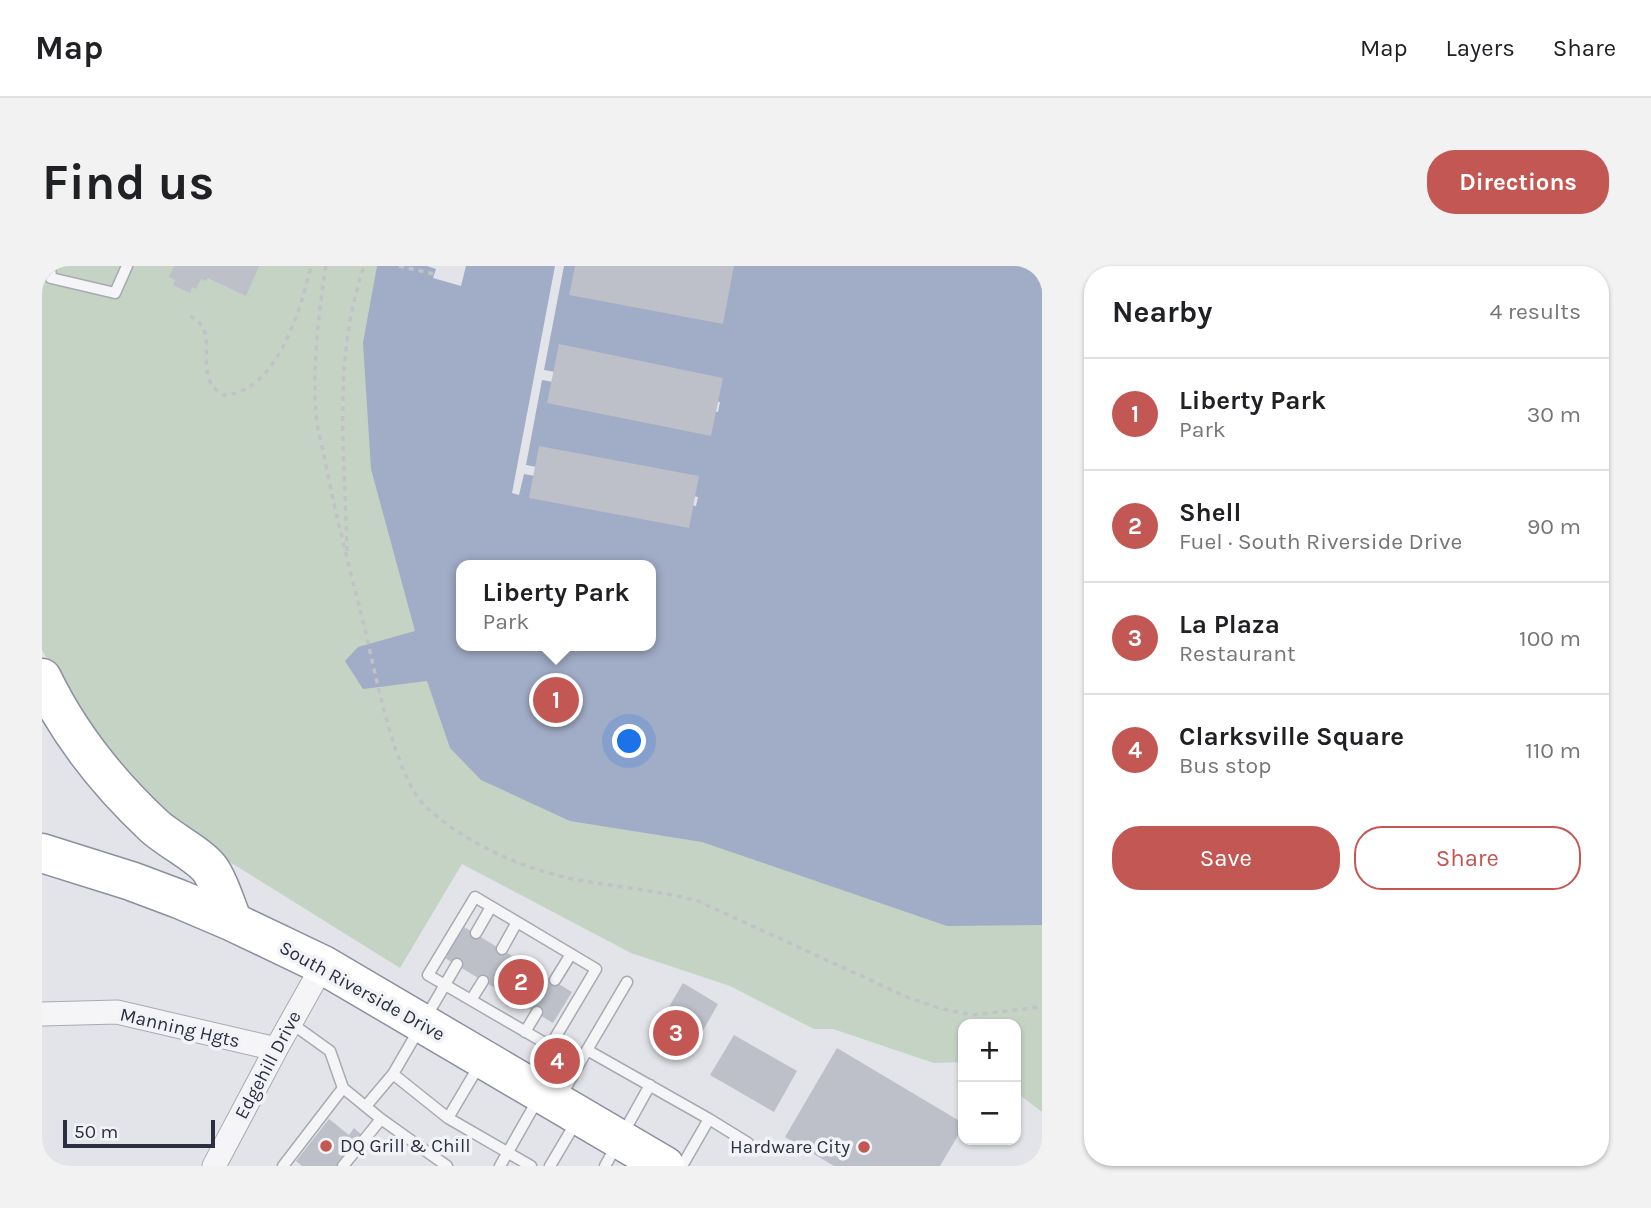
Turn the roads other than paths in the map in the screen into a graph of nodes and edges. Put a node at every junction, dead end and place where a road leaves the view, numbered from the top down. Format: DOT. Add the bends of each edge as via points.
graph roads {
  1 [pos="50,266"];
  2 [pos="127,266"];
  3 [pos="42,678"];
  4 [pos="51,866"];
  5 [pos="491,906"];
  6 [pos="233,922"];
  7 [pos="517,922"];
  8 [pos="476,933"];
  9 [pos="502,949"];
  10 [pos="570,954"];
  11 [pos="457,964"];
  12 [pos="323,965"];
  13 [pos="555,980"];
  14 [pos="483,981"];
  15 [pos="627,982"];
  16 [pos="444,985"];
  17 [pos="471,1000"];
  18 [pos="537,1012"];
  19 [pos="42,1014"];
  20 [pos="290,1023"];
  21 [pos="423,1023"];
  22 [pos="526,1032"];
  23 [pos="550,1046"];
  24 [pos="275,1049"];
  25 [pos="587,1050"];
  26 [pos="483,1059"];
  27 [pos="393,1074"];
  28 [pos="650,1086"];
  29 [pos="343,1088"];
  30 [pos="551,1099"];
  31 [pos="366,1106"];
  32 [pos="449,1118"];
  33 [pos="381,1119"];
  34 [pos="709,1119"];
  35 [pos="748,1143"];
  36 [pos="507,1151"];
  37 [pos="613,1153"];
  38 [pos="214,1166"];
  39 [pos="283,1166"];
  40 [pos="343,1166"];
  41 [pos="447,1166"];
  42 [pos="500,1166"];
  43 [pos="531,1166"];
  44 [pos="550,1166"];
  45 [pos="665,1166"];
  46 [pos="682,1166"];
  1 -- 2 [label="lane" via="51,278 115,293"];
  3 -- 6 [label="highway" via="91,759 156,827 209,868"];
  4 -- 6 [label="highway, South Riverside Drive" via="131,881"];
  5 -- 7 [label="lane"];
  5 -- 8 [label="lane"];
  5 -- 16 [label="lane" via="475,897 428,975"];
  6 -- 12 [label="highway, South Riverside Drive"];
  7 -- 9 [label="lane"];
  7 -- 10 [label="lane"];
  10 -- 13 [label="lane"];
  10 -- 23 [label="lane" via="596,969"];
  11 -- 16 [label="lane"];
  12 -- 20 [label="street, Edgehill Drive"];
  12 -- 21 [label="highway, South Riverside Drive"];
  14 -- 17 [label="lane"];
  15 -- 25 [label="lane"];
  16 -- 17 [label="lane"];
  16 -- 21 [label="lane"];
  17 -- 22 [label="lane"];
  18 -- 22 [label="lane"];
  19 -- 24 [label="street, Manning Hgts" via="117,1012"];
  20 -- 24 [label="street, Edgehill Drive"];
  20 -- 29 [label="lane" via="330,1051"];
  21 -- 26 [label="highway, South Riverside Drive"];
  21 -- 27 [label="lane"];
  22 -- 23 [label="lane"];
  23 -- 30 [label="lane"];
  24 -- 38 [label="street, Edgehill Drive"];
  25 -- 28 [label="lane"];
  25 -- 30 [label="lane"];
  26 -- 30 [label="highway, South Riverside Drive"];
  26 -- 32 [label="lane"];
  27 -- 31 [label="lane"];
  27 -- 32 [label="lane"];
  28 -- 34 [label="lane"];
  28 -- 37 [label="lane"];
  29 -- 31 [label="lane"];
  29 -- 39 [label="lane"];
  30 -- 36 [label="lane"];
  30 -- 37 [label="highway, South Riverside Drive"];
  30 -- 44 [label="lane"];
  31 -- 33 [label="lane"];
  32 -- 36 [label="lane"];
  33 -- 40 [label="lane"];
  33 -- 41 [label="lane"];
  34 -- 35 [label="lane"];
  34 -- 46 [label="lane"];
  36 -- 42 [label="lane"];
  36 -- 43 [label="lane"];
  37 -- 45 [label="highway, South Riverside Drive"];
}
